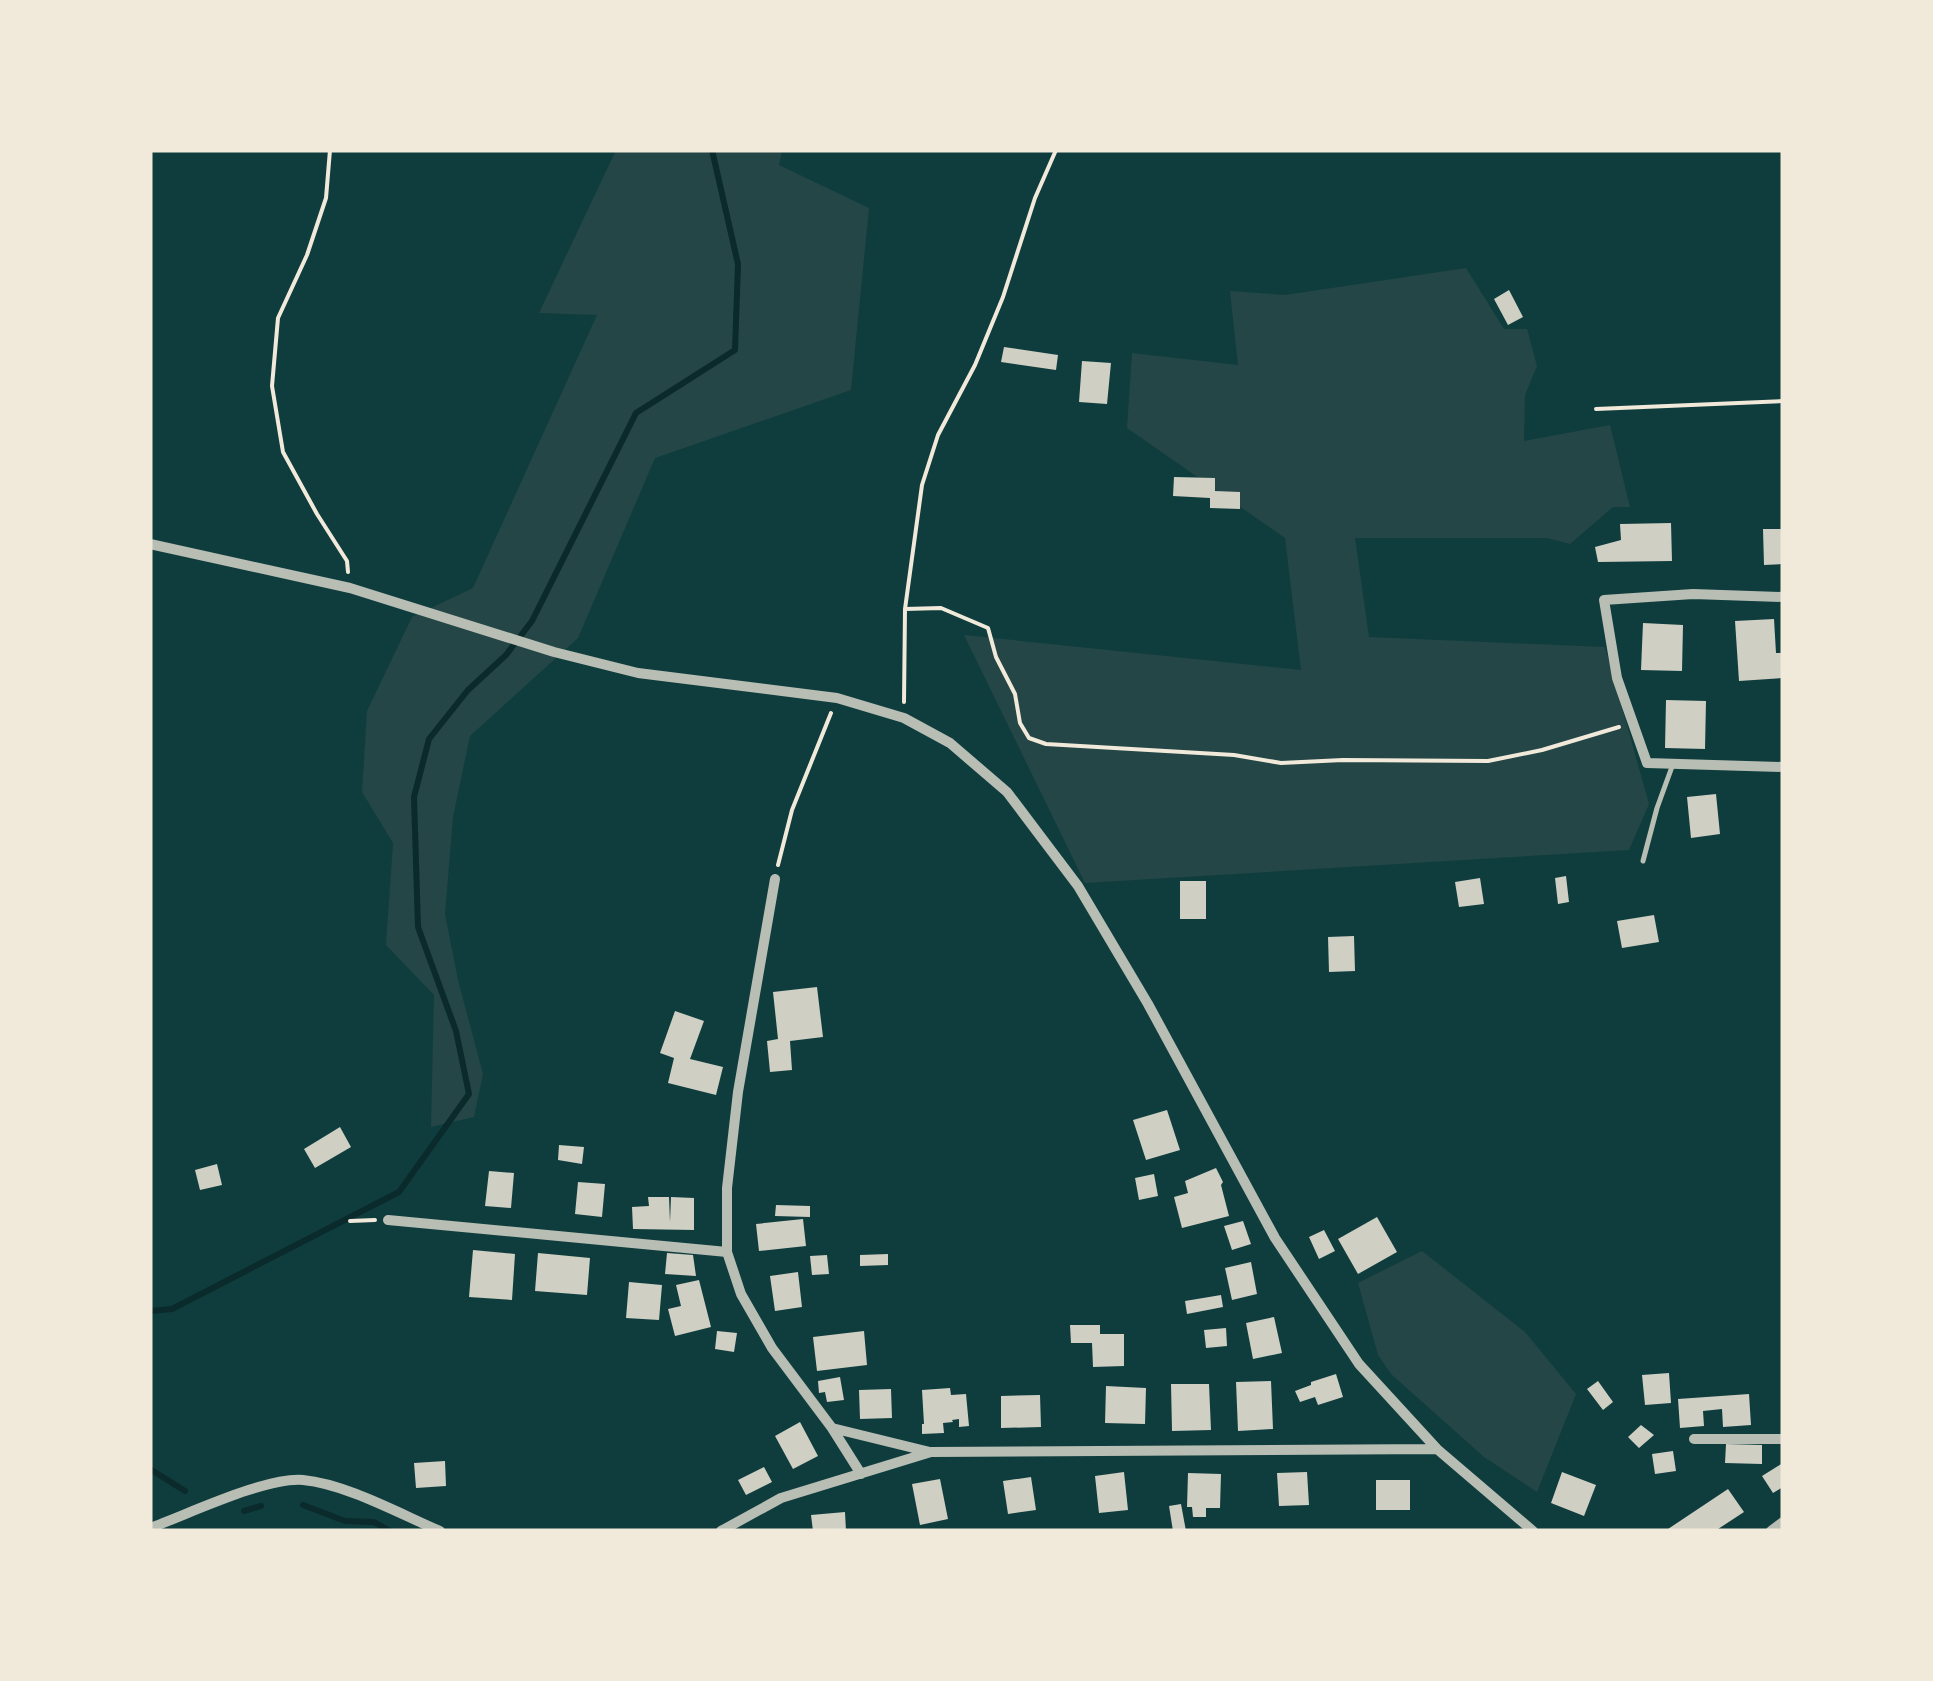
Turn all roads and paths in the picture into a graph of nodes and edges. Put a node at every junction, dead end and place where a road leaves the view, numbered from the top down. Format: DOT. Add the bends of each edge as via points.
graph roads {
  1 [pos="330,150"];
  2 [pos="1056,150"];
  3 [pos="1783,401"];
  4 [pos="1596,409"];
  5 [pos="150,544"];
  6 [pos="350,588"];
  7 [pos="1783,596"];
  8 [pos="906,608"];
  9 [pos="837,698"];
  10 [pos="904,718"];
  11 [pos="1633,723"];
  12 [pos="1673,764"];
  13 [pos="1783,766"];
  14 [pos="1643,860"];
  15 [pos="775,879"];
  16 [pos="388,1220"];
  17 [pos="350,1221"];
  18 [pos="727,1252"];
  19 [pos="832,1428"];
  20 [pos="1694,1438"];
  21 [pos="1783,1439"];
  22 [pos="1436,1449"];
  23 [pos="931,1452"];
  24 [pos="861,1474"];
  25 [pos="1783,1522"];
  26 [pos="150,1528"];
  27 [pos="440,1531"];
  28 [pos="721,1531"];
  29 [pos="1533,1531"];
  30 [pos="1771,1531"];
  1 -- 6 [label="path" via="326,198 278,318 272,386 282,452 347,561"];
  2 -- 8 [label="path" via="982,348 938,435 922,485"];
  3 -- 4 [label="path"];
  5 -- 6 [label="street"];
  6 -- 9 [label="street" via="638,673"];
  7 -- 11 [label="street" via="1604,600 1617,678"];
  8 -- 10 [label="path"];
  8 -- 11 [label="path" via="941,608 988,628 1020,723 1029,738 1046,744 1281,763 1488,761"];
  9 -- 10 [label="street"];
  9 -- 15 [label="path" via="792,810"];
  10 -- 22 [label="street" via="950,744 1007,792 1078,886 1275,1238 1359,1364"];
  11 -- 12 [label="street" via="1647,764"];
  12 -- 13 [label="street"];
  12 -- 14 [label="lane"];
  15 -- 18 [label="street" via="738,1092"];
  16 -- 17 [label="path"];
  16 -- 18 [label="street"];
  18 -- 19 [label="street" via="772,1348"];
  19 -- 23 [label="street"];
  19 -- 24 [label="street"];
  20 -- 21 [label="street"];
  22 -- 23 [label="street"];
  22 -- 29 [label="street"];
  23 -- 24 [label="street"];
  24 -- 28 [label="street" via="780,1498"];
  25 -- 30 [label="street"];
  26 -- 27 [label="street" via="268,1484 305,1480"];
}
